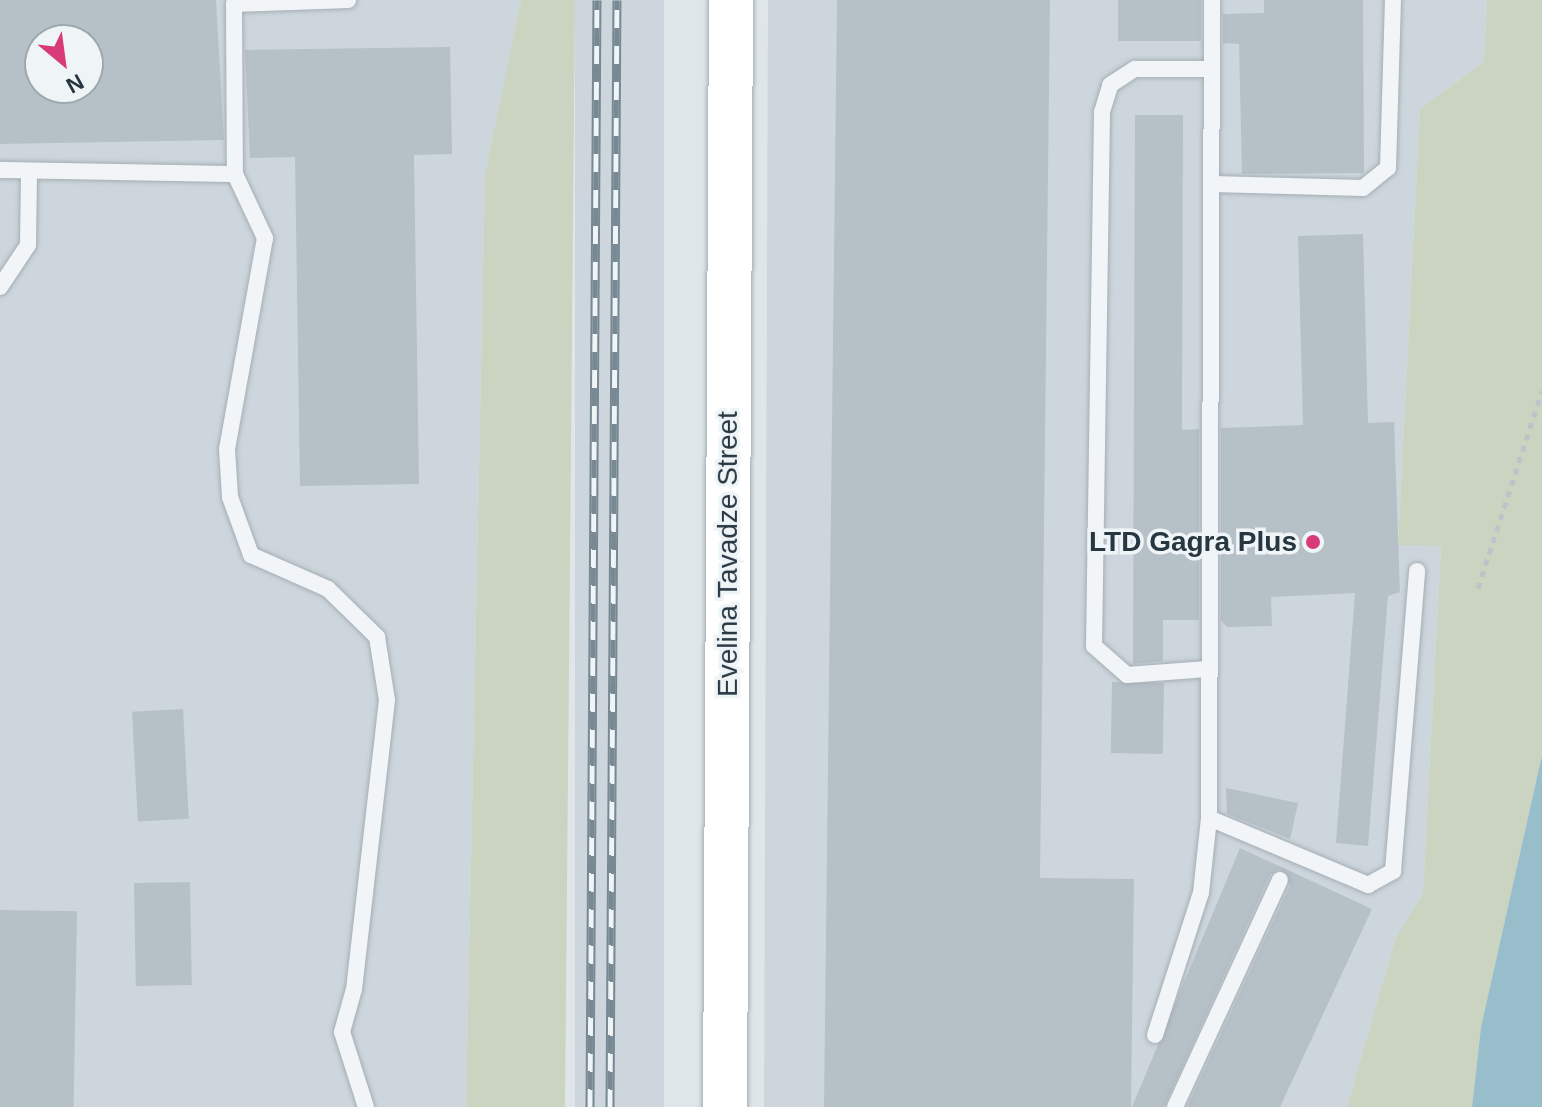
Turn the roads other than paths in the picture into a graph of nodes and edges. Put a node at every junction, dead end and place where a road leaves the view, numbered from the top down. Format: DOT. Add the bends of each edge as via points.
graph roads {
  1 [pos="348,0"];
  2 [pos="731,0"];
  3 [pos="1212,0"];
  4 [pos="1393,0"];
  5 [pos="1212,69"];
  6 [pos="0,170"];
  7 [pos="29,171"];
  8 [pos="235,174"];
  9 [pos="1212,184"];
  10 [pos="0,287"];
  11 [pos="1417,571"];
  12 [pos="1207,669"];
  13 [pos="1209,818"];
  14 [pos="1280,880"];
  15 [pos="1155,1035"];
  16 [pos="366,1107"];
  17 [pos="725,1107"];
  18 [pos="1175,1107"];
  1 -- 8 [label="lane" via="234,4"];
  2 -- 17 [label="main road, Evelina Tavadze Street"];
  3 -- 5 [label="lane"];
  4 -- 9 [label="lane" via="1388,168 1363,188"];
  5 -- 9 [label="lane"];
  5 -- 12 [label="lane" via="1135,69 1110,85 1102,112 1094,646 1127,675"];
  6 -- 7 [label="lane"];
  7 -- 8 [label="lane"];
  7 -- 10 [label="lane" via="28,245"];
  8 -- 16 [label="lane" via="265,238 227,449 230,497 251,555 328,589 377,637 387,700 354,989 342,1032"];
  9 -- 12 [label="lane"];
  11 -- 13 [label="lane" via="1393,871 1368,885"];
  12 -- 13 [label="lane"];
  13 -- 15 [label="lane" via="1201,893"];
  14 -- 18 [label="lane"];
}
